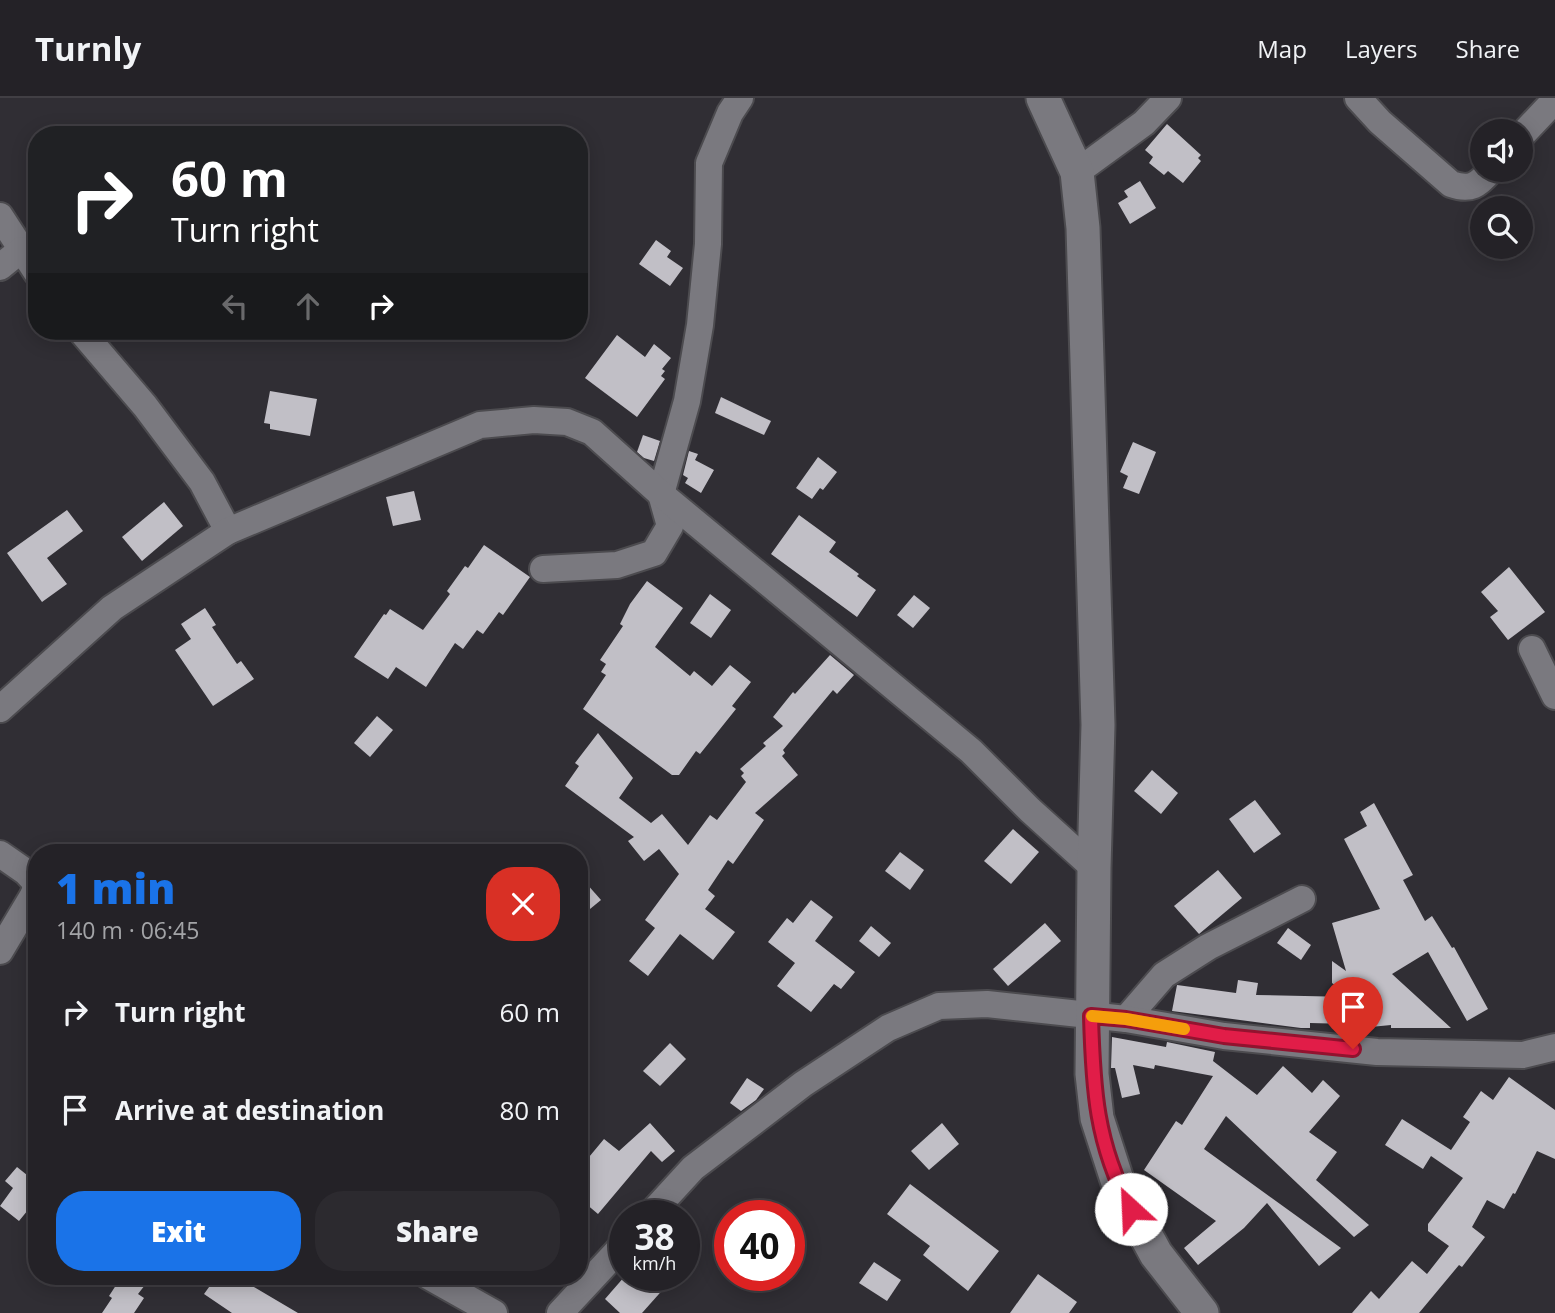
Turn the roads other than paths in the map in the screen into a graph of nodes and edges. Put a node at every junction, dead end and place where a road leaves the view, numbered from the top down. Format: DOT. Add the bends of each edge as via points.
graph roads {
  1 [pos="740,98"];
  2 [pos="1043,98"];
  3 [pos="1168,98"];
  4 [pos="1358,98"];
  5 [pos="1555,100"];
  6 [pos="1533,123"];
  7 [pos="1077,172"];
  8 [pos="1480,182"];
  9 [pos="0,216"];
  10 [pos="21,250"];
  11 [pos="28,260"];
  12 [pos="0,267"];
  13 [pos="89,340"];
  14 [pos="661,494"];
  15 [pos="228,531"];
  16 [pos="543,569"];
  17 [pos="1532,649"];
  18 [pos="1555,696"];
  19 [pos="0,709"];
  20 [pos="0,854"];
  21 [pos="1094,868"];
  22 [pos="28,874"];
  23 [pos="1302,899"];
  24 [pos="28,913"];
  25 [pos="0,951"];
  26 [pos="1091,1016"];
  27 [pos="1126,1019"];
  28 [pos="1555,1047"];
  29 [pos="664,1200"];
  30 [pos="609,1260"];
  31 [pos="588,1283"];
  32 [pos="444,1285"];
  33 [pos="587,1285"];
  34 [pos="494,1313"];
  35 [pos="561,1313"];
  36 [pos="1202,1313"];
  1 -- 14 [label="street" via="709,163 702,312 687,401"];
  2 -- 7 [label="street"];
  3 -- 7 [label="street" via="1144,123"];
  4 -- 8 [label="street" via="1451,184 1463,188"];
  5 -- 6 [label="street"];
  7 -- 21 [label="street" via="1084,241 1098,725"];
  9 -- 10 [label="street"];
  10 -- 11 [label="street"];
  10 -- 12 [label="street"];
  13 -- 15 [label="street" via="202,482"];
  14 -- 15 [label="street" via="592,432 567,422 510,421 480,425"];
  14 -- 16 [label="street" via="670,526 654,553 617,565"];
  14 -- 21 [label="street" via="971,751"];
  15 -- 19 [label="street" via="112,608"];
  17 -- 18 [label="street"];
  20 -- 22 [label="street"];
  21 -- 26 [label="street"];
  23 -- 27 [label="street" via="1164,975"];
  24 -- 25 [label="street"];
  26 -- 27 [label="street"];
  26 -- 29 [label="street" via="987,1004 939,1006 888,1028 803,1084 693,1168"];
  26 -- 36 [label="street" via="1097,1118 1119,1186 1156,1254"];
  27 -- 28 [label="street" via="1224,1036 1377,1052 1523,1055"];
  30 -- 31 [label="street"];
  32 -- 34 [label="street"];
  33 -- 35 [label="street"];
}
